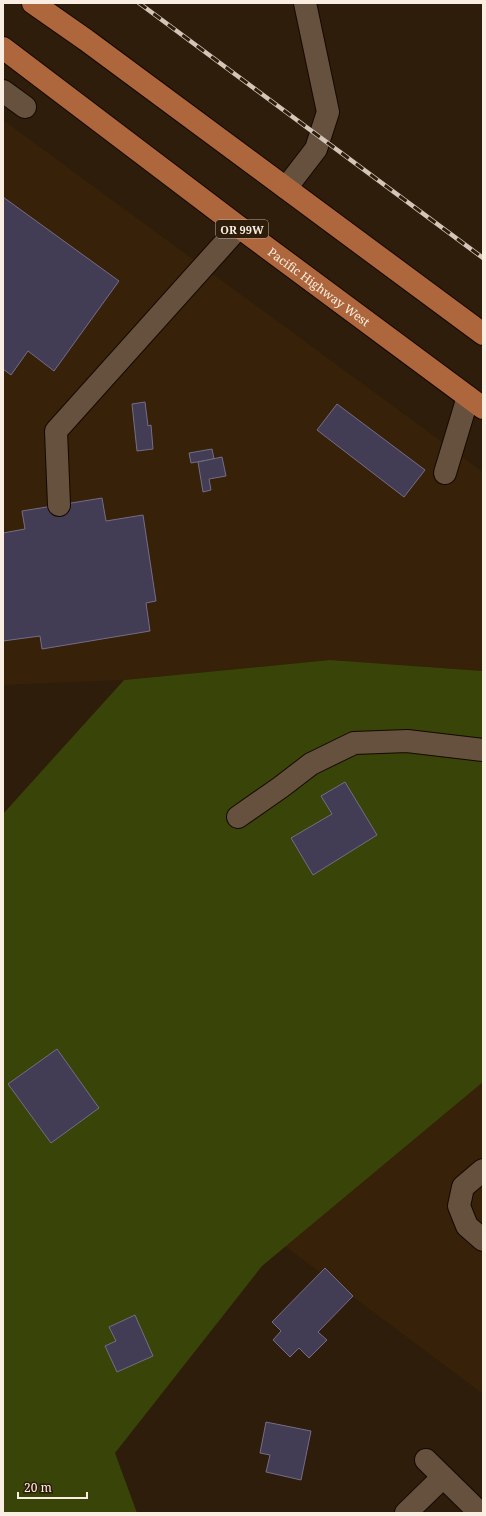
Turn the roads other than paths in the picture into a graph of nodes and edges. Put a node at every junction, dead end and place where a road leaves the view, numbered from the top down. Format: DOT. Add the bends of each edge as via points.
graph roads {
  1 [pos="33,3"];
  2 [pos="305,3"];
  3 [pos="3,48"];
  4 [pos="3,91"];
  5 [pos="26,107"];
  6 [pos="286,188"];
  7 [pos="239,227"];
  8 [pos="483,334"];
  9 [pos="475,403"];
  10 [pos="445,473"];
  11 [pos="59,505"];
  12 [pos="483,750"];
  13 [pos="238,817"];
  14 [pos="483,1170"];
  15 [pos="483,1240"];
  16 [pos="426,1460"];
  17 [pos="444,1477"];
  18 [pos="406,1513"];
  19 [pos="480,1513"];
  1 -- 6 [label="main road"];
  2 -- 6 [label="street" via="328,112 316,149"];
  3 -- 7 [label="main road, Pacific Highway West / OR 99W"];
  4 -- 5 [label="street"];
  6 -- 8 [label="main road"];
  7 -- 9 [label="main road, Pacific Highway West / OR 99W"];
  7 -- 11 [label="street" via="56,431"];
  9 -- 10 [label="street"];
  12 -- 13 [label="street" via="407,741 354,743 311,764"];
  14 -- 15 [label="street" via="464,1187 459,1206 467,1226"];
  16 -- 17 [label="street"];
  17 -- 18 [label="street"];
  17 -- 19 [label="street"];
}
